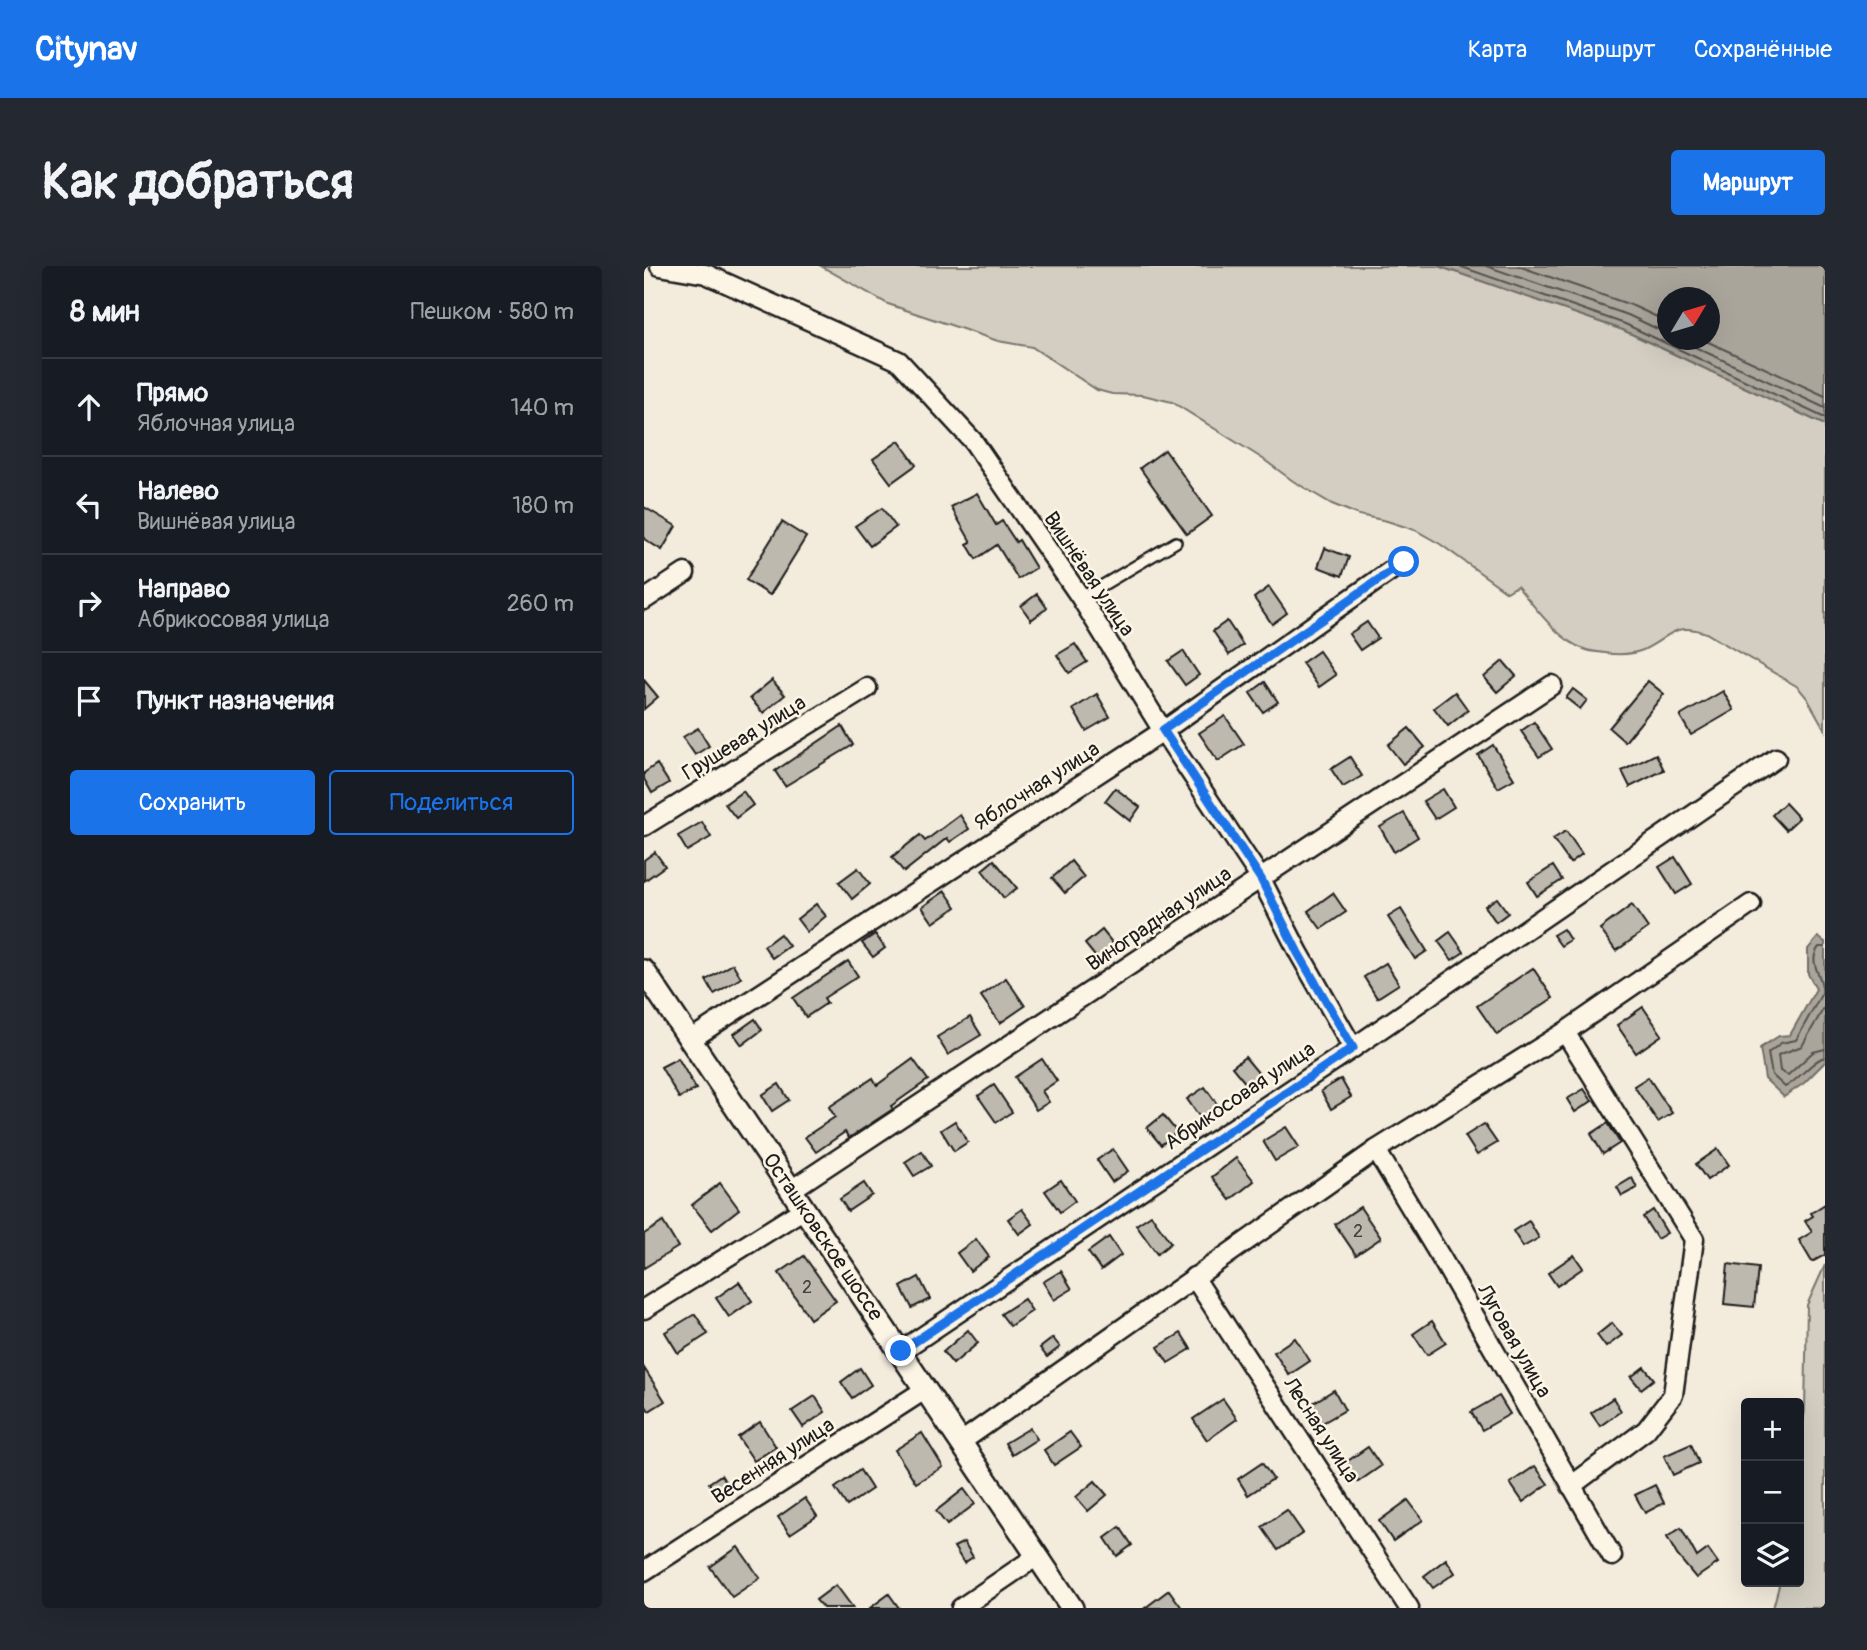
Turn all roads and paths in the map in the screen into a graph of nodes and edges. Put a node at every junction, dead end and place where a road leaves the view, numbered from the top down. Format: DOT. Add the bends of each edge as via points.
graph roads {
  1 [pos="660,266"];
  2 [pos="1176,542"];
  3 [pos="1404,562"];
  4 [pos="685,573"];
  5 [pos="1081,598"];
  6 [pos="644,600"];
  7 [pos="1552,685"];
  8 [pos="867,688"];
  9 [pos="1163,730"];
  10 [pos="1776,758"];
  11 [pos="644,826"];
  12 [pos="1261,879"];
  13 [pos="1751,904"];
  14 [pos="644,971"];
  15 [pos="1565,1032"];
  16 [pos="690,1040"];
  17 [pos="1353,1048"];
  18 [pos="1376,1150"];
  19 [pos="791,1190"];
  20 [pos="804,1209"];
  21 [pos="1194,1277"];
  22 [pos="644,1309"];
  23 [pos="901,1351"];
  24 [pos="926,1389"];
  25 [pos="961,1442"];
  26 [pos="1571,1486"];
  27 [pos="1037,1556"];
  28 [pos="1612,1556"];
  29 [pos="644,1571"];
  30 [pos="961,1608"];
  31 [pos="1072,1608"];
  32 [pos="1409,1608"];
  1 -- 5 [label="street, Вишнёвая улица" via="706,274 899,361 973,441"];
  2 -- 5 [label="lane"];
  3 -- 9 [label="street, Яблочная улица"];
  4 -- 6 [label="street"];
  5 -- 9 [label="street, Вишнёвая улица"];
  7 -- 12 [label="street, Виноградная улица"];
  8 -- 11 [label="street, Грушевая улица"];
  9 -- 12 [label="street, Вишнёвая улица"];
  9 -- 16 [label="street, Яблочная улица"];
  10 -- 17 [label="street, Абрикосовая улица"];
  12 -- 17 [label="street, Вишнёвая улица"];
  12 -- 19 [label="street, Виноградная улица"];
  13 -- 15 [label="street"];
  14 -- 16 [label="street, Осташковское шоссе"];
  15 -- 18 [label="street"];
  15 -- 26 [label="street" via="1694,1239 1673,1395 1646,1430"];
  16 -- 19 [label="street, Осташковское шоссе"];
  17 -- 23 [label="street, Абрикосовая улица"];
  18 -- 21 [label="street"];
  18 -- 26 [label="street, Луговая улица"];
  19 -- 20 [label="street, Осташковское шоссе"];
  20 -- 22 [label="street"];
  20 -- 23 [label="street, Осташковское шоссе"];
  21 -- 25 [label="street"];
  21 -- 32 [label="street, Лесная улица"];
  23 -- 24 [label="street, Осташковское шоссе"];
  24 -- 25 [label="street, Осташковское шоссе"];
  24 -- 29 [label="street, Весенняя улица"];
  25 -- 27 [label="street, Осташковское шоссе"];
  26 -- 28 [label="street, Луговая улица"];
  27 -- 30 [label="street"];
  27 -- 31 [label="street, Осташковское шоссе"];
}
